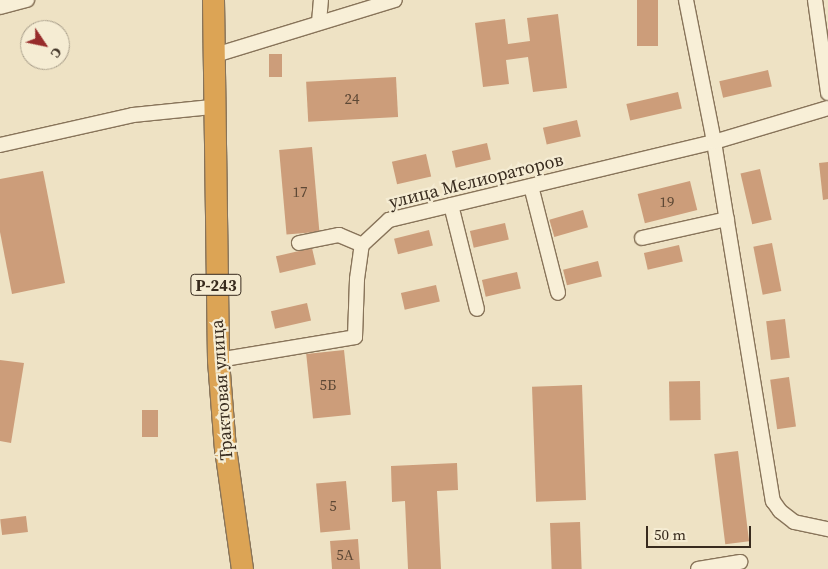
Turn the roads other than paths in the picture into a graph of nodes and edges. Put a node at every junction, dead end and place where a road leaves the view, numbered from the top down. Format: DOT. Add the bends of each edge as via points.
graph roads {
  1 [pos="27,0"];
  2 [pos="213,0"];
  3 [pos="321,0"];
  4 [pos="395,0"];
  5 [pos="686,0"];
  6 [pos="815,0"];
  7 [pos="0,7"];
  8 [pos="319,22"];
  9 [pos="212,56"];
  10 [pos="828,93"];
  11 [pos="212,106"];
  12 [pos="828,108"];
  13 [pos="714,142"];
  14 [pos="0,145"];
  15 [pos="531,186"];
  16 [pos="451,205"];
  17 [pos="727,219"];
  18 [pos="642,238"];
  19 [pos="299,243"];
  20 [pos="362,245"];
  21 [pos="558,293"];
  22 [pos="477,309"];
  23 [pos="218,360"];
  24 [pos="828,529"];
  25 [pos="740,562"];
  26 [pos="242,569"];
  27 [pos="698,569"];
  1 -- 7 [label="street"];
  2 -- 9 [label="highway, Трактовая улица / Р-243"];
  3 -- 8 [label="street"];
  4 -- 8 [label="street"];
  5 -- 13 [label="street"];
  6 -- 10 [label="street"];
  8 -- 9 [label="street"];
  9 -- 11 [label="highway, Трактовая улица / Р-243"];
  11 -- 14 [label="street" via="133,115"];
  11 -- 23 [label="highway, Трактовая улица / Р-243"];
  12 -- 13 [label="street, улица Мелиораторов"];
  13 -- 15 [label="street, улица Мелиораторов"];
  13 -- 17 [label="street"];
  15 -- 16 [label="street, улица Мелиораторов"];
  15 -- 21 [label="street"];
  16 -- 20 [label="street, улица Мелиораторов" via="389,220"];
  16 -- 22 [label="street"];
  17 -- 18 [label="street"];
  17 -- 24 [label="street" via="773,500 780,511 794,522"];
  19 -- 20 [label="street" via="339,235"];
  20 -- 23 [label="street" via="356,279 355,337"];
  23 -- 26 [label="highway, Трактовая улица / Р-243" via="225,448"];
  25 -- 27 [label="street"];
}
